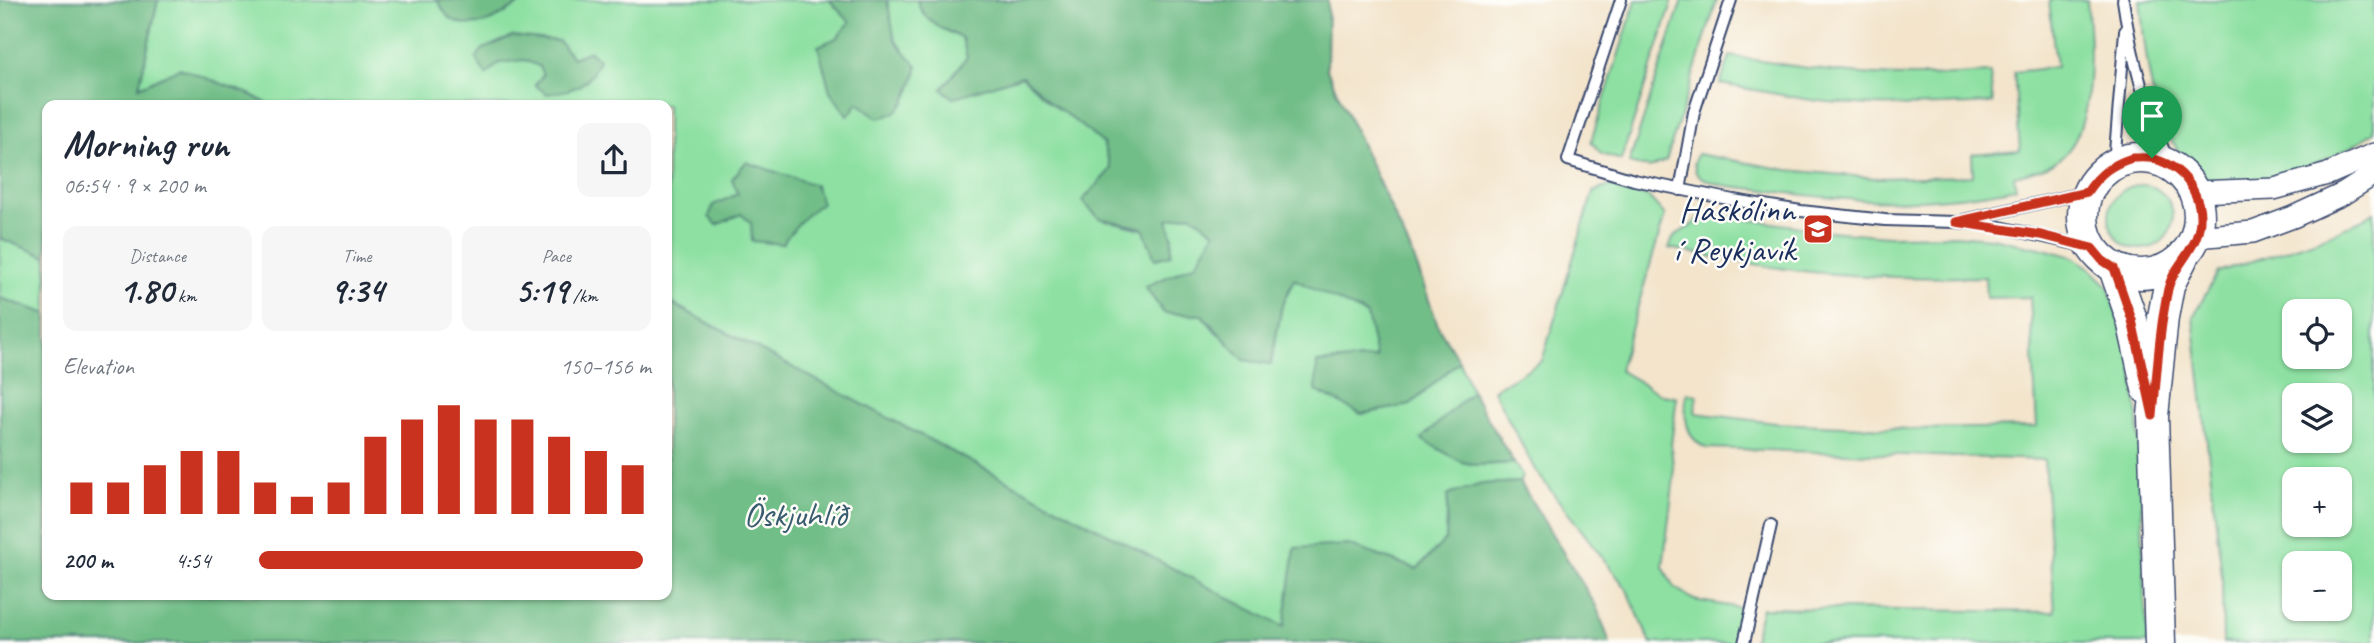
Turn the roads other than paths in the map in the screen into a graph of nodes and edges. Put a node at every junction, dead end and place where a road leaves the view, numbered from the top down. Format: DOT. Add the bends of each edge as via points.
graph roads {
  1 [pos="1621,0"];
  2 [pos="1731,0"];
  3 [pos="2123,0"];
  4 [pos="2126,21"];
  5 [pos="2374,154"];
  6 [pos="2114,164"];
  7 [pos="2170,165"];
  8 [pos="2374,168"];
  9 [pos="1680,190"];
  10 [pos="2087,192"];
  11 [pos="2195,192"];
  12 [pos="1956,222"];
  13 [pos="2190,247"];
  14 [pos="2092,248"];
  15 [pos="2114,268"];
  16 [pos="2153,416"];
  17 [pos="1771,525"];
  18 [pos="1744,643"];
  19 [pos="2160,643"];
  1 -- 9 [label="lane" via="1568,160"];
  2 -- 9 [label="lane" via="1694,112"];
  3 -- 4 [label="lane"];
  4 -- 6 [label="lane"];
  4 -- 7 [label="lane" via="2143,92"];
  5 -- 11 [label="street" via="2328,174 2274,189"];
  6 -- 7 [label="street" via="2152,158"];
  6 -- 10 [label="street"];
  7 -- 11 [label="street" via="2185,176"];
  8 -- 13 [label="street" via="2343,194 2294,217"];
  9 -- 12 [label="lane" via="1813,212"];
  10 -- 12 [label="lane"];
  10 -- 14 [label="street" via="2082,211"];
  11 -- 13 [label="street" via="2200,222"];
  12 -- 14 [label="lane"];
  13 -- 15 [label="street" via="2168,268 2150,274"];
  13 -- 16 [label="street" via="2169,285"];
  14 -- 15 [label="street"];
  15 -- 16 [label="street" via="2132,320"];
  16 -- 19 [label="street"];
  17 -- 18 [label="lane"];
}
